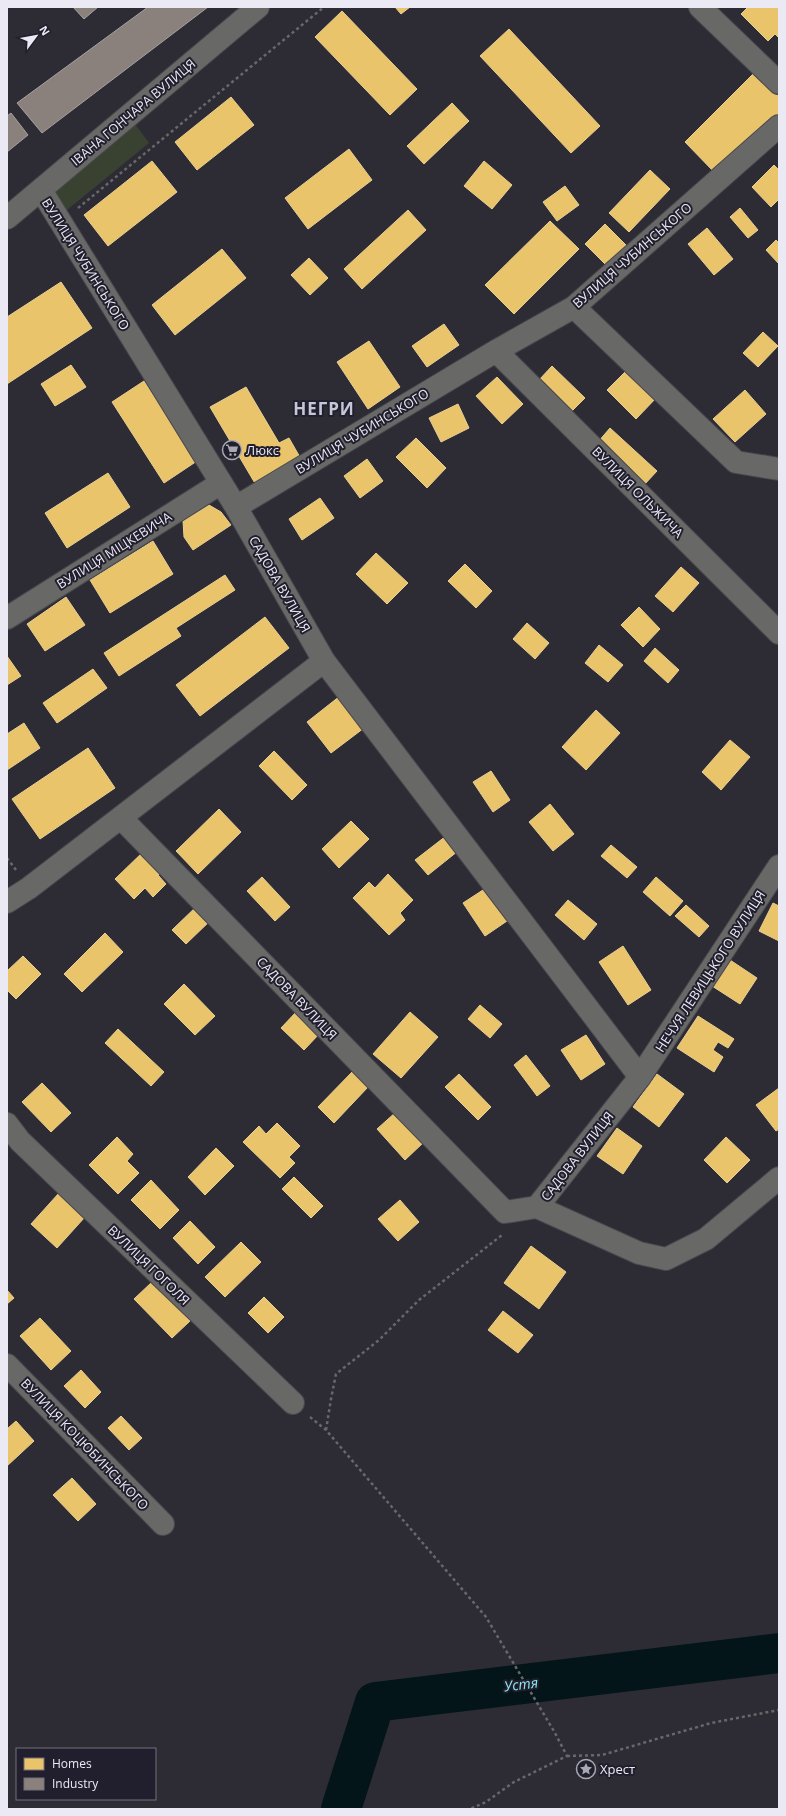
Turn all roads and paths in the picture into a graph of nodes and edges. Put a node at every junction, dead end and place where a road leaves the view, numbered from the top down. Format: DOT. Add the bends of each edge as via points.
graph roads {
  1 [pos="258,7"];
  2 [pos="324,7"];
  3 [pos="700,7"];
  4 [pos="779,82"];
  5 [pos="779,126"];
  6 [pos="41,190"];
  7 [pos="7,218"];
  8 [pos="60,222"];
  9 [pos="574,307"];
  10 [pos="496,351"];
  11 [pos="779,469"];
  12 [pos="221,483"];
  13 [pos="236,507"];
  14 [pos="7,618"];
  15 [pos="779,633"];
  16 [pos="324,661"];
  17 [pos="121,818"];
  18 [pos="779,866"];
  19 [pos="7,902"];
  20 [pos="640,1077"];
  21 [pos="7,1124"];
  22 [pos="779,1178"];
  23 [pos="537,1207"];
  24 [pos="506,1232"];
  25 [pos="7,1365"];
  26 [pos="293,1403"];
  27 [pos="326,1430"];
  28 [pos="163,1524"];
  29 [pos="779,1710"];
  30 [pos="567,1756"];
  31 [pos="470,1809"];
  1 -- 6 [label="street, ІВАНА ГОНЧАРА ВУЛИЦЯ"];
  2 -- 8 [label="path"];
  3 -- 4 [label="street"];
  5 -- 9 [label="street, ВУЛИЦЯ ЧУБИНСЬКОГО"];
  6 -- 7 [label="street, ІВАНА ГОНЧАРА ВУЛИЦЯ"];
  6 -- 8 [label="street, ВУЛИЦЯ ЧУБИНСЬКОГО"];
  8 -- 12 [label="street, ВУЛИЦЯ ЧУБИНСЬКОГО"];
  9 -- 10 [label="street, ВУЛИЦЯ ЧУБИНСЬКОГО"];
  9 -- 11 [label="street" via="736,462"];
  10 -- 13 [label="street, ВУЛИЦЯ ЧУБИНСЬКОГО"];
  10 -- 15 [label="street, ВУЛИЦЯ ОЛЬЖИЧА"];
  12 -- 13 [label="street, ВУЛИЦЯ ЧУБИНСЬКОГО"];
  12 -- 14 [label="street, ВУЛИЦЯ МІЦКЕВИЧА"];
  13 -- 16 [label="street, САДОВА ВУЛИЦЯ"];
  16 -- 17 [label="street"];
  16 -- 20 [label="street, САДОВА ВУЛИЦЯ"];
  17 -- 19 [label="street" via="30,888"];
  17 -- 23 [label="street, САДОВА ВУЛИЦЯ" via="505,1212"];
  18 -- 20 [label="street, НЕЧУЯ ЛЕВИЦЬКОГО ВУЛИЦЯ"];
  20 -- 23 [label="street, САДОВА ВУЛИЦЯ"];
  21 -- 26 [label="street, ВУЛИЦЯ ГОГОЛЯ" via="20,1141"];
  22 -- 23 [label="street" via="706,1239 666,1259 639,1253"];
  24 -- 27 [label="path" via="419,1300 380,1340 336,1374"];
  25 -- 28 [label="street, ВУЛИЦЯ КОЦЮБИНСЬКОГО"];
  26 -- 27 [label="path"];
  27 -- 30 [label="path" via="486,1617"];
  29 -- 30 [label="path" via="711,1723 602,1755"];
  30 -- 31 [label="path" via="514,1782 486,1802"];
}
